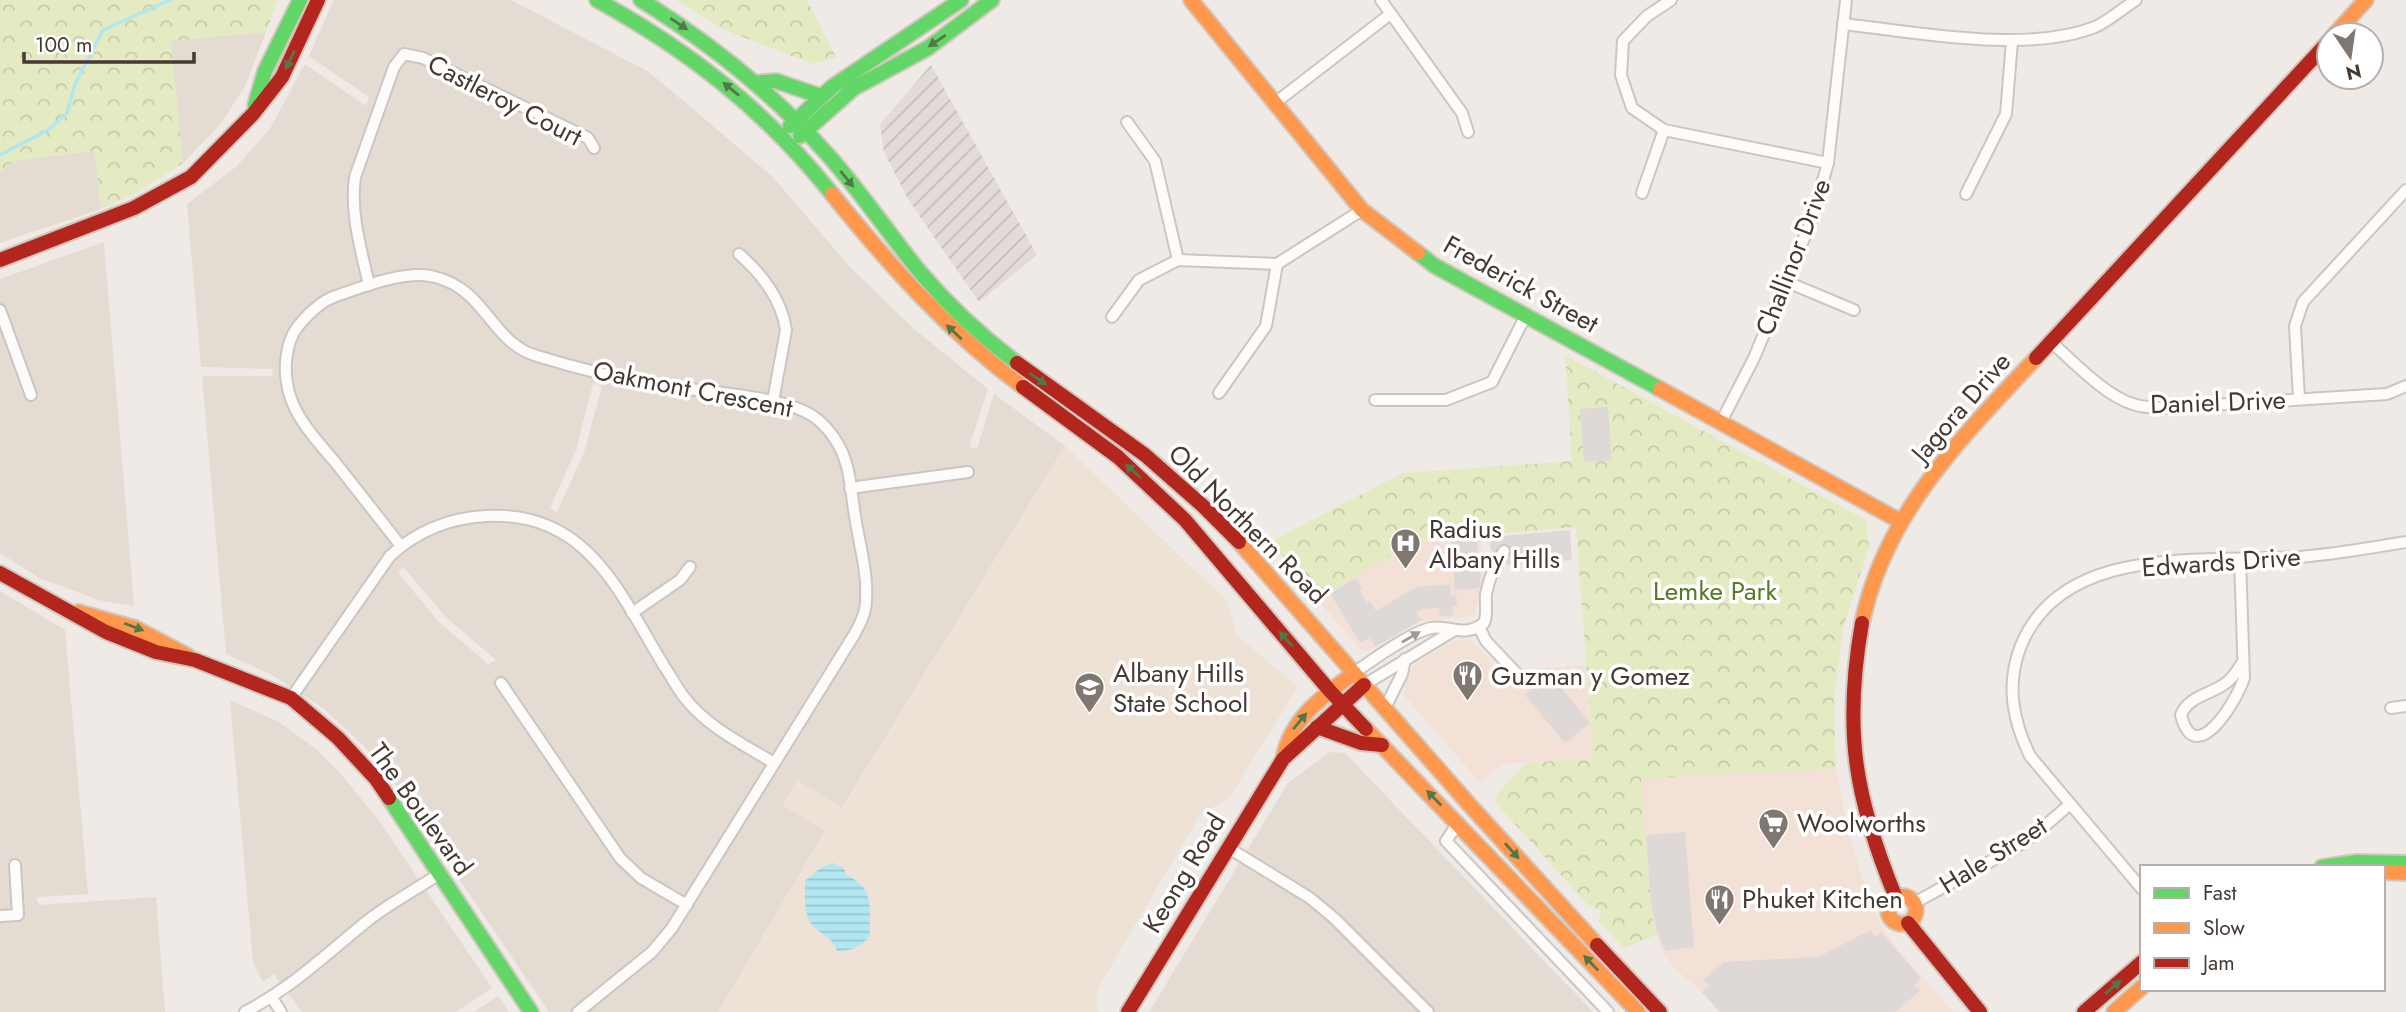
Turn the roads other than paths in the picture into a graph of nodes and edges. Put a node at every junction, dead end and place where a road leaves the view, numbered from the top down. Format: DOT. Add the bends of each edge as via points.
graph roads {
  1 [pos="300,0"];
  2 [pos="318,0"];
  3 [pos="597,0"];
  4 [pos="641,0"];
  5 [pos="961,0"];
  6 [pos="1191,0"];
  7 [pos="1381,0"];
  8 [pos="1671,0"];
  9 [pos="1846,0"];
  10 [pos="2136,0"];
  11 [pos="2366,0"];
  12 [pos="987,2"];
  13 [pos="1389,15"];
  14 [pos="2347,21"];
  15 [pos="1843,24"];
  16 [pos="2012,41"];
  17 [pos="2315,56"];
  18 [pos="755,83"];
  19 [pos="820,96"];
  20 [pos="1275,103"];
  21 [pos="253,114"];
  22 [pos="1127,122"];
  23 [pos="800,126"];
  24 [pos="1664,130"];
  25 [pos="1468,132"];
  26 [pos="786,140"];
  27 [pos="594,148"];
  28 [pos="1828,163"];
  29 [pos="2406,190"];
  30 [pos="1642,193"];
  31 [pos="1966,194"];
  32 [pos="1362,210"];
  33 [pos="739,254"];
  34 [pos="0,260"];
  35 [pos="1178,260"];
  36 [pos="1277,264"];
  37 [pos="1787,282"];
  38 [pos="369,285"];
  39 [pos="0,310"];
  40 [pos="1854,310"];
  41 [pos="1112,317"];
  42 [pos="1525,317"];
  43 [pos="2051,342"];
  44 [pos="2406,386"];
  45 [pos="1219,393"];
  46 [pos="31,395"];
  47 [pos="2299,399"];
  48 [pos="1375,400"];
  49 [pos="774,401"];
  50 [pos="1721,422"];
  51 [pos="968,472"];
  52 [pos="850,488"];
  53 [pos="1900,521"];
  54 [pos="2406,542"];
  55 [pos="401,546"];
  56 [pos="1504,551"];
  57 [pos="2240,559"];
  58 [pos="690,567"];
  59 [pos="0,573"];
  60 [pos="632,613"];
  61 [pos="1479,627"];
  62 [pos="1453,631"];
  63 [pos="1405,659"];
  64 [pos="2242,663"];
  65 [pos="1354,673"];
  66 [pos="1518,675"];
  67 [pos="501,682"];
  68 [pos="1364,685"];
  69 [pos="1330,691"];
  70 [pos="291,698"];
  71 [pos="1342,703"];
  72 [pos="2406,706"];
  73 [pos="1385,708"];
  74 [pos="2391,708"];
  75 [pos="1317,727"];
  76 [pos="1382,745"];
  77 [pos="1283,759"];
  78 [pos="774,763"];
  79 [pos="2070,804"];
  80 [pos="1458,823"];
  81 [pos="1227,847"];
  82 [pos="2406,863"];
  83 [pos="15,865"];
  84 [pos="2336,865"];
  85 [pos="2385,872"];
  86 [pos="2406,873"];
  87 [pos="439,874"];
  88 [pos="2140,887"];
  89 [pos="1896,898"];
  90 [pos="1914,903"];
  91 [pos="687,905"];
  92 [pos="0,916"];
  93 [pos="1908,923"];
  94 [pos="2140,964"];
  95 [pos="2140,989"];
  96 [pos="272,998"];
  97 [pos="245,1012"];
  98 [pos="281,1012"];
  99 [pos="531,1012"];
  100 [pos="578,1012"];
  101 [pos="1128,1012"];
  102 [pos="1428,1012"];
  103 [pos="1608,1012"];
  104 [pos="1638,1012"];
  105 [pos="1660,1012"];
  106 [pos="1980,1012"];
  107 [pos="2084,1012"];
  108 [pos="2114,1012"];
  1 -- 21 [label="main road" via="265,71"];
  2 -- 21 [label="main road, one-way" via="282,77"];
  26 -- 3 [label="main road, Old Northern Road, one-way" via="686,54"];
  4 -- 18 [label="main road, Old Northern Road, one-way"];
  5 -- 19 [label="main road"];
  6 -- 20 [label="main road, Frederick Street"];
  7 -- 13 [label="street"];
  8 -- 24 [label="street" via="1623,41 1620,75 1632,108"];
  9 -- 15 [label="street, Challinor Drive"];
  10 -- 16 [label="street" via="2096,26"];
  11 -- 14 [label="main road"];
  12 -- 23 [label="main road, one-way" via="928,48 854,88"];
  13 -- 20 [label="street"];
  13 -- 25 [label="street" via="1462,113"];
  15 -- 16 [label="street"];
  15 -- 28 [label="street, Challinor Drive"];
  16 -- 31 [label="street" via="2006,114"];
  17 -- 43 [label="main road, Jagora Drive"];
  18 -- 19 [label="main road" via="776,81"];
  18 -- 23 [label="main road, Old Northern Road"];
  19 -- 23 [label="main road"];
  20 -- 32 [label="main road, Frederick Street"];
  21 -- 34 [label="main road" via="191,177 134,208"];
  22 -- 35 [label="street" via="1155,161"];
  23 -- 26 [label="main road"];
  23 -- 65 [label="main road, Old Northern Road, one-way" via="955,310 1024,370 1144,454 1205,508"];
  24 -- 28 [label="street"];
  24 -- 30 [label="street"];
  69 -- 26 [label="main road, Old Northern Road, one-way" via="1185,520 1118,457 993,365 946,324 882,256"];
  27 -- 38 [label="street, Castleroy Court" via="588,138 423,58 404,54 394,67 352,196"];
  28 -- 37 [label="street, Challinor Drive"];
  29 -- 47 [label="street" via="2303,302 2295,327"];
  32 -- 36 [label="street"];
  32 -- 42 [label="main road, Frederick Street" via="1435,266"];
  33 -- 49 [label="street" via="756,269 784,318"];
  35 -- 36 [label="street"];
  35 -- 41 [label="street" via="1139,280"];
  36 -- 45 [label="street" via="1266,326"];
  37 -- 40 [label="street"];
  37 -- 50 [label="street, Challinor Drive"];
  38 -- 49 [label="street, Oakmont Crescent" via="431,276 455,283 477,301 516,348 537,356 656,385"];
  38 -- 55 [label="street, Oakmont Crescent" via="330,298 309,313 294,331 286,374 290,397 303,422"];
  39 -- 46 [label="street"];
  42 -- 48 [label="street" via="1492,382 1446,400"];
  42 -- 50 [label="main road, Frederick Street"];
  43 -- 47 [label="street, Daniel Drive" via="2106,389 2136,405 2165,408"];
  43 -- 53 [label="main road, Jagora Drive" via="1952,448"];
  44 -- 47 [label="street, Daniel Drive" via="2387,394"];
  49 -- 52 [label="street, Oakmont Crescent" via="799,408 832,435 846,463"];
  50 -- 53 [label="main road, Frederick Street"];
  51 -- 52 [label="street"];
  52 -- 78 [label="street, Oakmont Crescent" via="866,581 862,619"];
  53 -- 89 [label="main road, Jagora Drive" via="1865,613 1853,710 1860,794"];
  54 -- 57 [label="street, Edwards Drive"];
  55 -- 60 [label="street" via="429,528 465,517 522,516 570,536 609,575"];
  55 -- 70 [label="street"];
  56 -- 61 [label="street" via="1486,596 1487,616"];
  57 -- 64 [label="street"];
  57 -- 79 [label="street, Edwards Drive" via="2186,559 2102,573 2060,593 2030,627 2016,659 2012,705 2030,756"];
  58 -- 60 [label="street" via="680,580"];
  59 -- 70 [label="main road, The Boulevard" via="69,610 109,617 163,639 195,660"];
  60 -- 78 [label="street" via="683,697 700,715"];
  61 -- 62 [label="street"];
  61 -- 66 [label="street"];
  62 -- 63 [label="street"];
  65 -- 62 [label="street, one-way" via="1422,631 1439,627"];
  63 -- 68 [label="street"];
  63 -- 73 [label="street"];
  64 -- 64 [label="street" via="2225,685 2184,708 2181,715 2189,732 2205,736 2212,731 2240,690"];
  65 -- 68 [label="main road, Old Northern Road"];
  65 -- 69 [label="main road, Keong Road"];
  67 -- 91 [label="street" via="620,858 641,878"];
  68 -- 71 [label="main road, Keong Road"];
  68 -- 73 [label="main road, Old Northern Road"];
  69 -- 71 [label="main road, Old Northern Road"];
  77 -- 69 [label="main road, Keong Road, one-way" via="1290,734"];
  70 -- 87 [label="main road, The Boulevard" via="376,779"];
  71 -- 75 [label="main road, Keong Road"];
  71 -- 76 [label="main road, Old Northern Road"];
  72 -- 74 [label="street"];
  73 -- 105 [label="main road, Old Northern Road, one-way"];
  75 -- 76 [label="main road" via="1361,743"];
  75 -- 77 [label="main road, Keong Road"];
  80 -- 76 [label="main road, Old Northern Road, one-way"];
  77 -- 81 [label="main road, Keong Road"];
  78 -- 91 [label="street, Oakmont Crescent"];
  79 -- 88 [label="street, Edwards Drive"];
  79 -- 90 [label="street, Hale Street" via="2015,848"];
  80 -- 103 [label="street" via="1446,841"];
  104 -- 80 [label="main road, Old Northern Road, one-way"];
  81 -- 101 [label="main road, Keong Road"];
  81 -- 102 [label="street" via="1326,911"];
  82 -- 84 [label="main road"];
  83 -- 92 [label="street" via="18,915"];
  85 -- 86 [label="main road"];
  87 -- 96 [label="street" via="373,917"];
  87 -- 99 [label="main road, The Boulevard"];
  89 -- 90 [label="main road"];
  89 -- 93 [label="main road" via="1889,905 1889,915 1896,923"];
  90 -- 93 [label="main road" via="1915,914"];
  91 -- 100 [label="street, Oakmont Crescent" via="652,952"];
  93 -- 106 [label="main road"];
  107 -- 94 [label="main road, one-way"];
  95 -- 108 [label="main road"];
  96 -- 97 [label="street"];
  96 -- 98 [label="street"];
}
